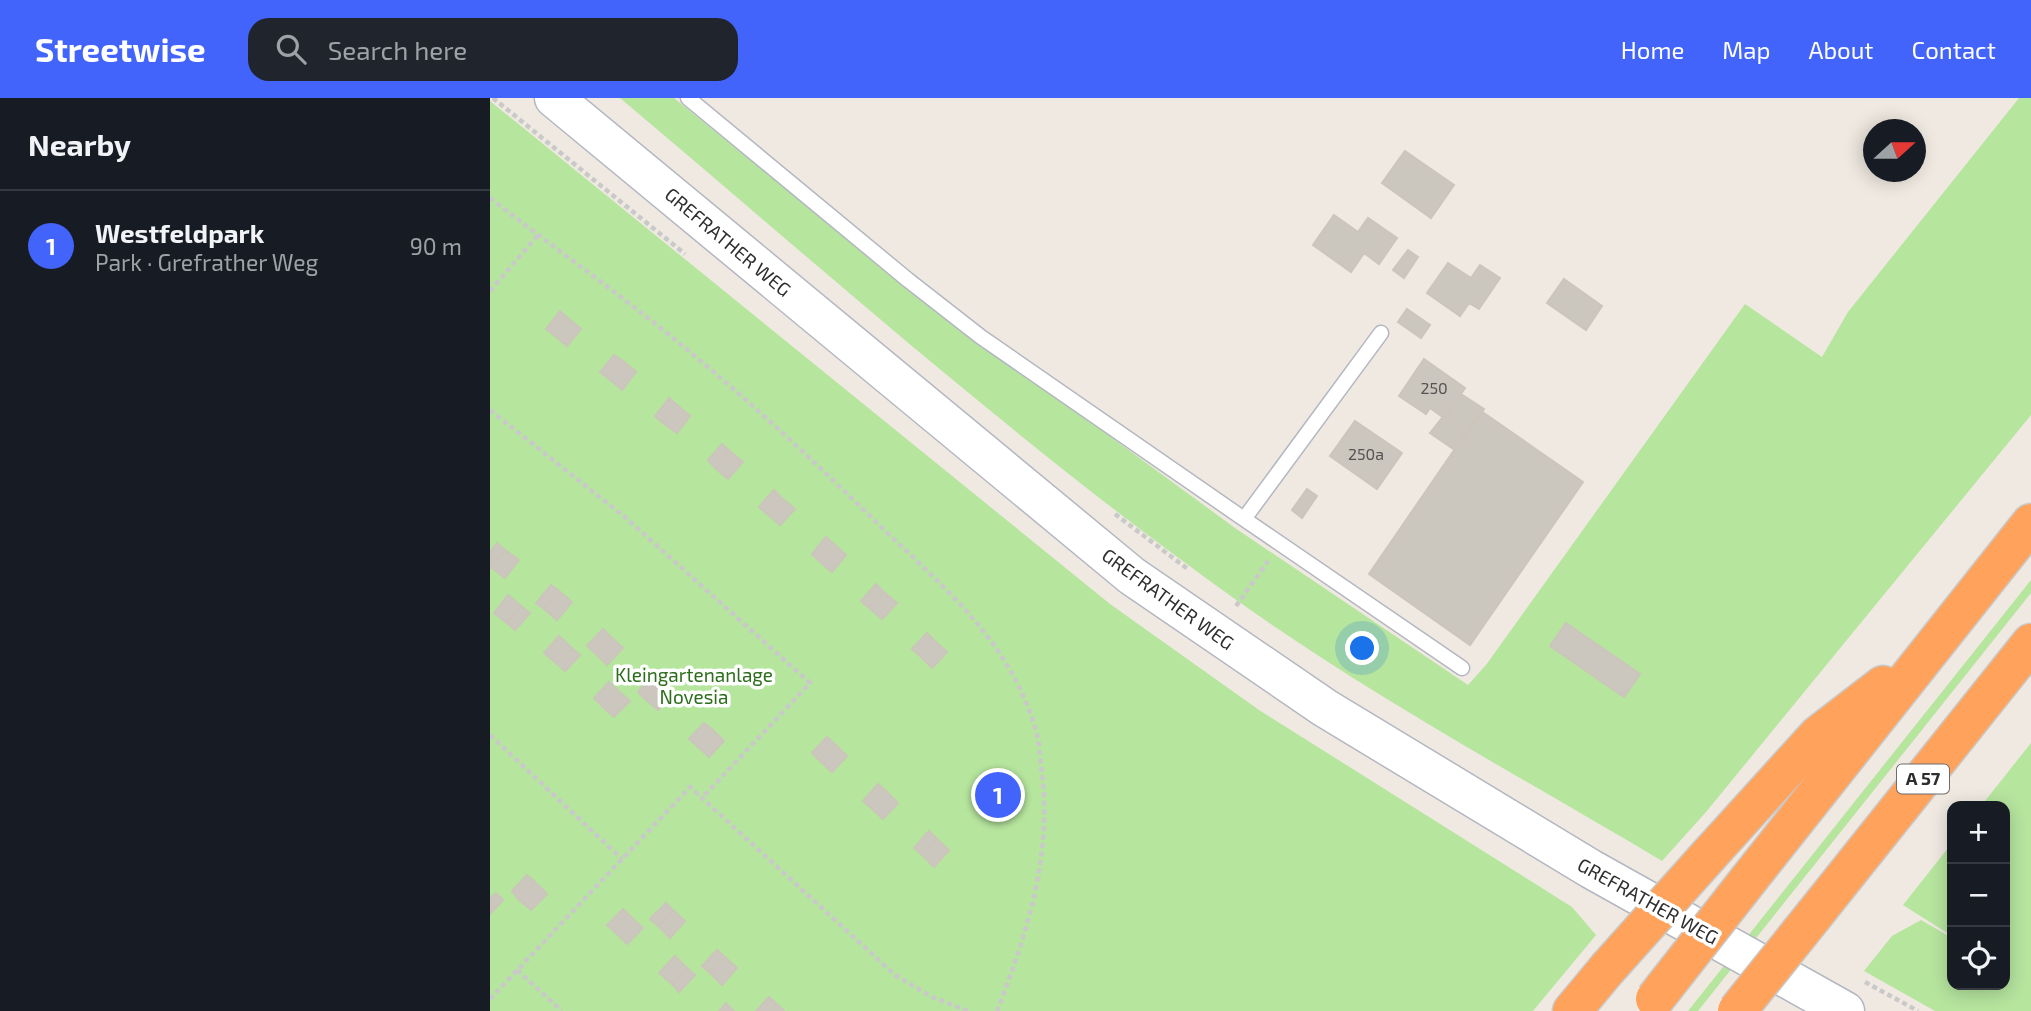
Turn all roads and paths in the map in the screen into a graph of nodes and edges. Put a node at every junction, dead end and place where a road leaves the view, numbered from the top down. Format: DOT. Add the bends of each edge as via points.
graph roads {
  1 [pos="554,98"];
  2 [pos="688,98"];
  3 [pos="490,198"];
  4 [pos="538,235"];
  5 [pos="490,291"];
  6 [pos="1381,333"];
  7 [pos="490,410"];
  8 [pos="1110,510"];
  9 [pos="1244,519"];
  10 [pos="2031,523"];
  11 [pos="1280,544"];
  12 [pos="1194,575"];
  13 [pos="1225,598"];
  14 [pos="1236,606"];
  15 [pos="1247,613"];
  16 [pos="2031,643"];
  17 [pos="1929,649"];
  18 [pos="1462,668"];
  19 [pos="490,735"];
  20 [pos="702,798"];
  21 [pos="622,859"];
  22 [pos="517,970"];
  23 [pos="1877,988"];
  24 [pos="490,999"];
  25 [pos="1650,1005"];
  26 [pos="562,1011"];
  27 [pos="968,1011"];
  28 [pos="997,1011"];
  29 [pos="1572,1011"];
  30 [pos="1737,1011"];
  31 [pos="1845,1011"];
  32 [pos="1918,1011"];
  1 -- 31 [label="main road, GREFRATHER WEG" via="1132,576 1325,708 1591,869"];
  2 -- 9 [label="lane" via="981,337"];
  3 -- 4 [label="path"];
  4 -- 5 [label="path"];
  4 -- 28 [label="path" via="668,333 798,446 943,586 995,643 1022,688 1037,734 1046,807 1041,872 1024,941"];
  6 -- 9 [label="lane"];
  7 -- 20 [label="path" via="625,518 810,683"];
  8 -- 12 [label="path"];
  9 -- 11 [label="lane"];
  10 -- 17 [label="highway"];
  11 -- 14 [label="path"];
  11 -- 18 [label="lane"];
  13 -- 14 [label="path"];
  14 -- 15 [label="path"];
  16 -- 30 [label="highway, A 57, bridge"];
  17 -- 25 [label="highway, bridge"];
  17 -- 29 [label="highway, bridge" via="1818,735"];
  19 -- 21 [label="path"];
  20 -- 21 [label="path" via="690,787"];
  20 -- 27 [label="path" via="895,975"];
  21 -- 22 [label="path"];
  22 -- 24 [label="path"];
  22 -- 26 [label="path"];
  23 -- 32 [label="path"];
}
